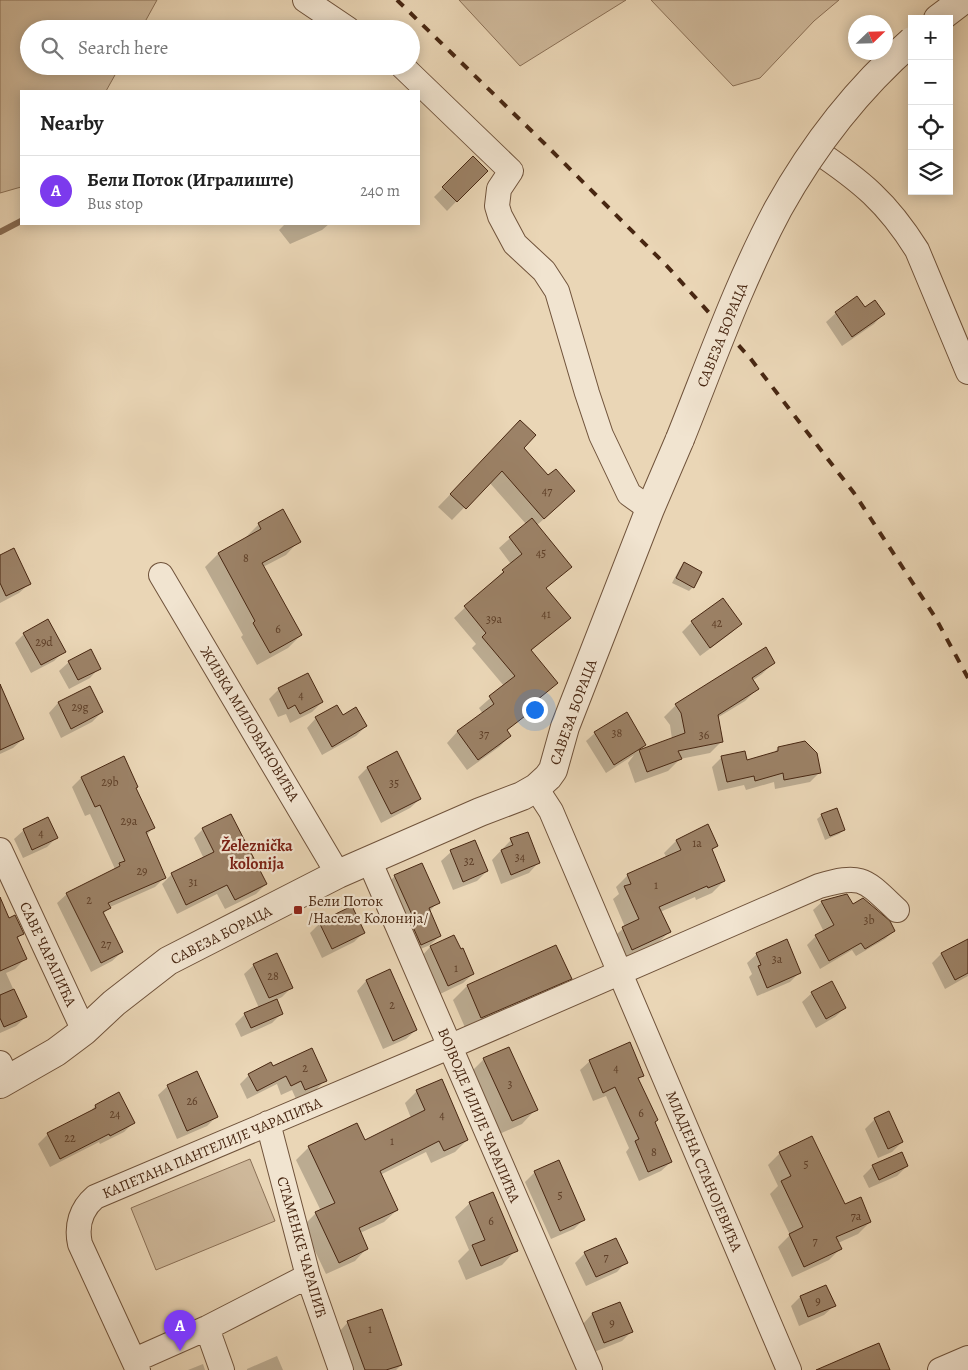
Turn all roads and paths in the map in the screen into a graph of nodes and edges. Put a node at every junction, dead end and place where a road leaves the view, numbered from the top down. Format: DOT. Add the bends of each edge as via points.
graph roads {
  1 [pos="305,0"];
  2 [pos="963,0"];
  3 [pos="943,15"];
  4 [pos="335,20"];
  5 [pos="908,45"];
  6 [pos="411,75"];
  7 [pos="815,150"];
  8 [pos="966,368"];
  9 [pos="650,509"];
  10 [pos="161,575"];
  11 [pos="536,788"];
  12 [pos="0,850"];
  13 [pos="369,860"];
  14 [pos="338,874"];
  15 [pos="897,910"];
  16 [pos="620,972"];
  17 [pos="84,1031"];
  18 [pos="449,1047"];
  19 [pos="3,1076"];
  20 [pos="268,1124"];
  21 [pos="308,1276"];
  22 [pos="207,1328"];
  23 [pos="968,1358"];
  24 [pos="137,1365"];
  25 [pos="222,1370"];
  26 [pos="341,1370"];
  27 [pos="590,1370"];
  28 [pos="789,1370"];
  29 [pos="940,1370"];
  1 -- 4 [label="street"];
  2 -- 3 [label="street"];
  5 -- 7 [label="street, САВЕЗА БОРАЦА, bridge" via="843,112"];
  6 -- 9 [label="street" via="511,172 499,189 497,206 500,216 515,244 544,271 557,291 601,435 629,494"];
  7 -- 8 [label="street" via="865,185 881,200 907,235"];
  7 -- 9 [label="street, САВЕЗА БОРАЦА, bridge" via="759,247"];
  9 -- 11 [label="street, САВЕЗА БОРАЦА" via="565,727 553,770"];
  10 -- 14 [label="street, ЖИВКА МИЛОВАНОВИЋА"];
  11 -- 13 [label="street, САВЕЗА БОРАЦА"];
  11 -- 16 [label="street, МЛАДЕНА СТАНОЈЕВИЋА" via="551,811"];
  12 -- 17 [label="street, САВЕ ЧАРАПИЋА"];
  13 -- 14 [label="street, САВЕЗА БОРАЦА"];
  13 -- 18 [label="street, ВОЈВОДЕ ИЛИЈЕ ЧАРАПИЋА"];
  14 -- 17 [label="street, САВЕЗА БОРАЦА" via="168,961"];
  15 -- 16 [label="street" via="862,880 839,880"];
  16 -- 18 [label="street, КАПЕТАНА ПАНТЕЛИЈЕ ЧАРАПИЋА"];
  16 -- 28 [label="street, МЛАДЕНА СТАНОЈЕВИЋА"];
  17 -- 19 [label="street, САВЕЗА БОРАЦА" via="56,1052"];
  18 -- 20 [label="street, КАПЕТАНА ПАНТЕЛИЈЕ ЧАРАПИЋА"];
  18 -- 27 [label="street, ВОЈВОДЕ ИЛИЈЕ ЧАРАПИЋА"];
  20 -- 21 [label="street, СТАМЕНКЕ ЧАРАПИЋ"];
  20 -- 24 [label="street, КАПЕТАНА ПАНТЕЛИЈЕ ЧАРАПИЋА" via="95,1197 85,1210 79,1226 80,1244"];
  21 -- 22 [label="street"];
  21 -- 26 [label="street, СТАМЕНКЕ ЧАРАПИЋ"];
  22 -- 24 [label="street"];
  22 -- 25 [label="street"];
  23 -- 29 [label="street"];
}
